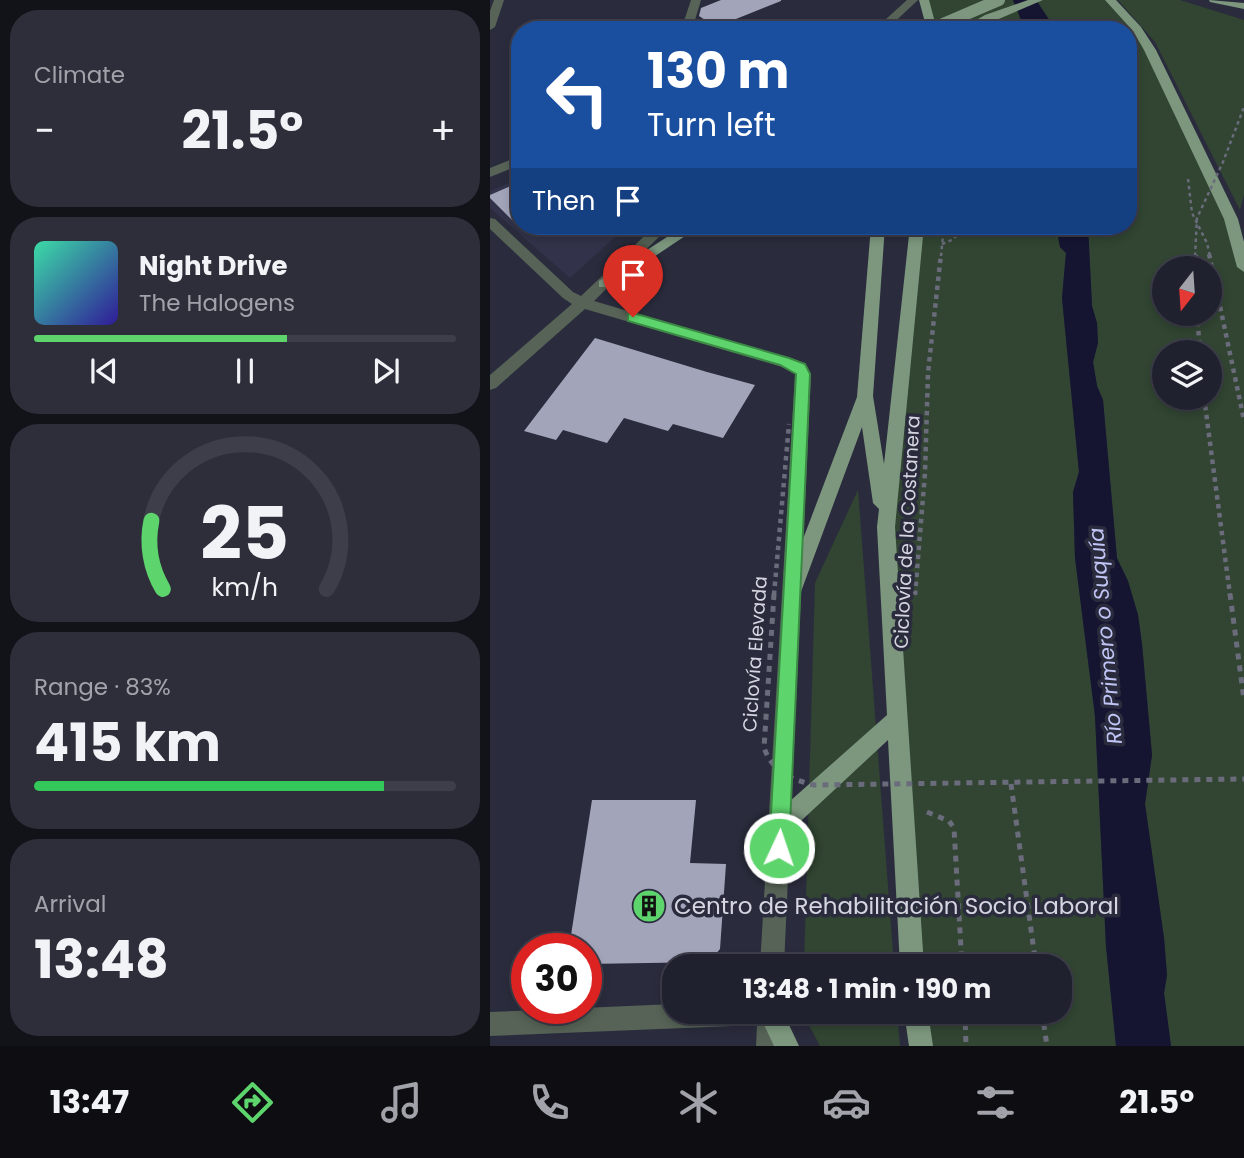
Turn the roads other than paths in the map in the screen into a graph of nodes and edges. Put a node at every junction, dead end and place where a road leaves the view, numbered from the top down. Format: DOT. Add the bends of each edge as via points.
graph roads {
  1 [pos="499,0"];
  2 [pos="696,0"];
  3 [pos="890,0"];
  4 [pos="913,0"];
  5 [pos="924,0"];
  6 [pos="999,0"];
  7 [pos="1038,0"];
  8 [pos="1110,0"];
  9 [pos="1219,1"];
  10 [pos="1244,6"];
  11 [pos="1244,12"];
  12 [pos="896,14"];
  13 [pos="689,21"];
  14 [pos="889,21"];
  15 [pos="929,21"];
  16 [pos="951,21"];
  17 [pos="981,21"];
  18 [pos="1130,21"];
  19 [pos="490,27"];
  20 [pos="1137,29"];
  21 [pos="511,164"];
  22 [pos="490,173"];
  23 [pos="490,222"];
  24 [pos="654,235"];
  25 [pos="679,235"];
  26 [pos="876,235"];
  27 [pos="916,235"];
  28 [pos="1244,267"];
  29 [pos="604,284"];
  30 [pos="583,303"];
  31 [pos="490,384"];
  32 [pos="865,396"];
  33 [pos="886,527"];
  34 [pos="793,589"];
  35 [pos="897,719"];
  36 [pos="780,825"];
  37 [pos="773,954"];
  38 [pos="911,954"];
  39 [pos="662,1017"];
  40 [pos="490,1024"];
  41 [pos="769,1024"];
  42 [pos="776,1024"];
  43 [pos="918,1024"];
  44 [pos="768,1046"];
  45 [pos="787,1046"];
  46 [pos="921,1046"];
  1 -- 19 [label="street"];
  2 -- 13 [label="street"];
  3 -- 12 [label="street"];
  4 -- 12 [label="street"];
  5 -- 15 [label="main road"];
  6 -- 16 [label="main road, bridge"];
  7 -- 17 [label="main road"];
  8 -- 18 [label="main road"];
  9 -- 10 [label="main road"];
  9 -- 11 [label="main road"];
  12 -- 14 [label="street"];
  20 -- 28 [label="main road" via="1231,219"];
  21 -- 22 [label="street"];
  23 -- 30 [label="street" via="568,296"];
  24 -- 29 [label="street"];
  25 -- 29 [label="main road"];
  26 -- 32 [label="main road"];
  27 -- 33 [label="main road"];
  29 -- 30 [label="street"];
  30 -- 31 [label="street"];
  30 -- 34 [label="street" via="800,368 804,381"];
  32 -- 33 [label="main road"];
  32 -- 34 [label="main road"];
  33 -- 35 [label="main road"];
  34 -- 36 [label="street"];
  35 -- 36 [label="main road"];
  35 -- 38 [label="main road"];
  36 -- 37 [label="street"];
  39 -- 40 [label="street"];
  41 -- 44 [label="street"];
  42 -- 45 [label="main road"];
  43 -- 46 [label="main road"];
}
